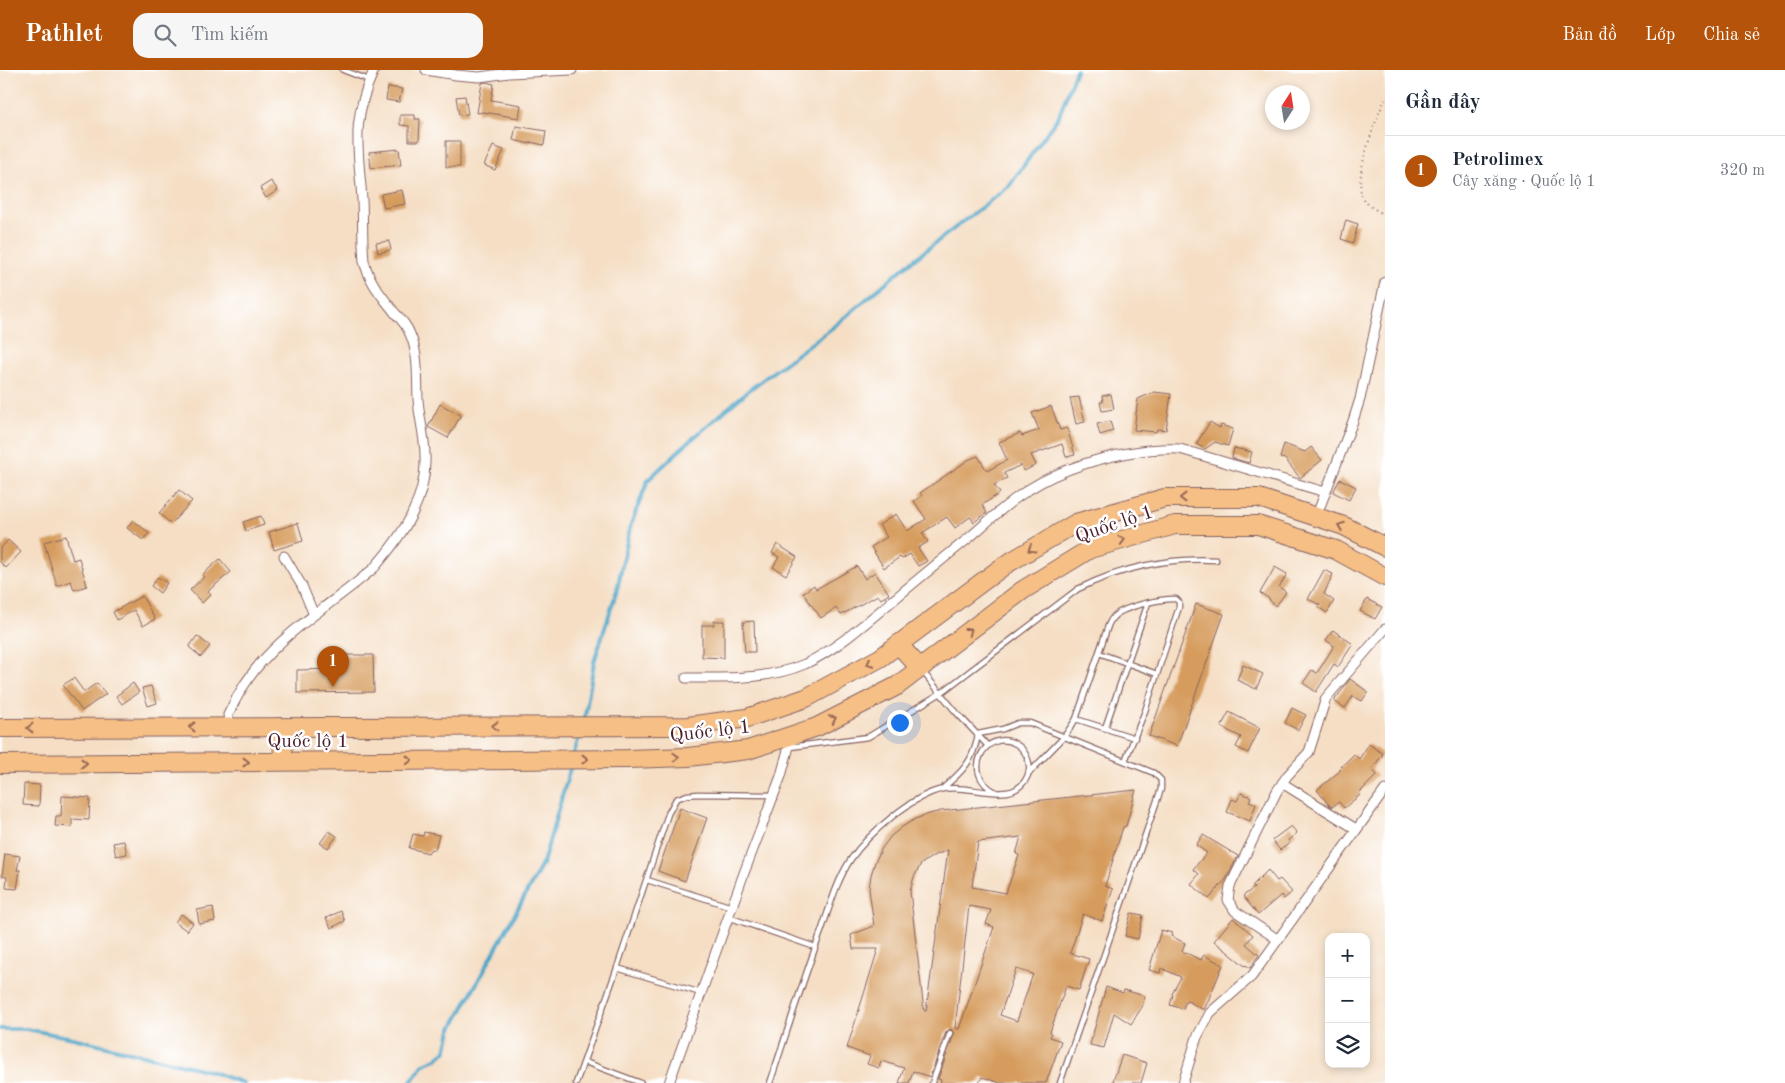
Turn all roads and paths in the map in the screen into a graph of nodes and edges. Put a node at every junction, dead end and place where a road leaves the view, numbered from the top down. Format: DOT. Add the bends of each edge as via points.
graph roads {
  1 [pos="343,70"];
  2 [pos="374,70"];
  3 [pos="426,70"];
  4 [pos="572,70"];
  5 [pos="370,80"];
  6 [pos="1385,99"];
  7 [pos="1385,215"];
  8 [pos="1385,282"];
  9 [pos="1325,492"];
  10 [pos="1316,517"];
  11 [pos="1385,547"];
  12 [pos="284,556"];
  13 [pos="1216,560"];
  14 [pos="1385,577"];
  15 [pos="1148,603"];
  16 [pos="314,615"];
  17 [pos="1385,629"];
  18 [pos="898,644"];
  19 [pos="1098,653"];
  20 [pos="1127,663"];
  21 [pos="920,668"];
  22 [pos="1157,674"];
  23 [pos="686,678"];
  24 [pos="940,693"];
  25 [pos="1076,719"];
  26 [pos="231,727"];
  27 [pos="280,727"];
  28 [pos="0,728"];
  29 [pos="1105,728"];
  30 [pos="978,734"];
  31 [pos="1064,736"];
  32 [pos="1135,738"];
  33 [pos="790,741"];
  34 [pos="988,746"];
  35 [pos="284,761"];
  36 [pos="1125,761"];
  37 [pos="0,764"];
  38 [pos="1028,773"];
  39 [pos="1282,783"];
  40 [pos="942,789"];
  41 [pos="1385,790"];
  42 [pos="996,792"];
  43 [pos="773,795"];
  44 [pos="1356,829"];
  45 [pos="647,880"];
  46 [pos="732,907"];
  47 [pos="728,917"];
  48 [pos="1277,939"];
  49 [pos="815,947"];
  50 [pos="617,968"];
  51 [pos="700,993"];
  52 [pos="950,1033"];
  53 [pos="584,1062"];
  54 [pos="576,1083"];
  55 [pos="641,1083"];
  56 [pos="669,1083"];
  57 [pos="770,1083"];
  58 [pos="932,1083"];
  59 [pos="1060,1083"];
  60 [pos="1183,1083"];
  1 -- 5 [label="lane"];
  2 -- 5 [label="street"];
  3 -- 4 [label="street" via="479,77"];
  5 -- 16 [label="street" via="359,114 357,140 364,261 374,286 404,324 413,343 425,445 424,472 410,520 387,553 358,582"];
  6 -- 7 [label="path" via="1362,166 1360,184 1365,201"];
  8 -- 9 [label="street" via="1355,414"];
  9 -- 10 [label="street"];
  9 -- 23 [label="street" via="1180,449 1147,450 1083,464 1020,494 820,657 771,674 741,678"];
  11 -- 10 [label="highway, Quốc lộ 1, one-way" via="1344,526"];
  10 -- 18 [label="highway, Quốc lộ 1, one-way" via="1259,498 1165,498 1076,523 1005,564"];
  12 -- 16 [label="street"];
  13 -- 24 [label="lane" via="1156,564 1078,588"];
  21 -- 14 [label="highway, Quốc lộ 1, one-way" via="1022,590 1090,549 1175,525 1258,525 1336,550"];
  15 -- 19 [label="lane" via="1114,616"];
  15 -- 20 [label="lane"];
  15 -- 22 [label="lane" via="1173,598 1180,602"];
  16 -- 26 [label="street" via="268,654 245,683 228,715"];
  17 -- 39 [label="street" via="1326,698 1309,752"];
  18 -- 21 [label="highway"];
  18 -- 27 [label="highway, Quốc lộ 1, one-way" via="880,658 806,698 747,718 688,726"];
  19 -- 20 [label="lane"];
  19 -- 25 [label="lane"];
  20 -- 22 [label="lane"];
  20 -- 29 [label="lane"];
  21 -- 24 [label="lane"];
  33 -- 21 [label="highway, Quốc lộ 1, one-way" via="897,686"];
  22 -- 32 [label="lane"];
  24 -- 30 [label="lane"];
  24 -- 33 [label="lane" via="868,737"];
  25 -- 29 [label="lane"];
  25 -- 31 [label="lane"];
  26 -- 27 [label="highway, Quốc lộ 1"];
  26 -- 28 [label="highway, Quốc lộ 1, one-way"];
  27 -- 35 [label="highway"];
  29 -- 32 [label="lane"];
  30 -- 31 [label="lane" via="1025,722"];
  30 -- 34 [label="lane"];
  30 -- 40 [label="lane" via="972,758"];
  31 -- 36 [label="lane"];
  31 -- 38 [label="lane"];
  32 -- 36 [label="lane"];
  35 -- 33 [label="highway, Quốc lộ 1, one-way" via="688,757"];
  33 -- 43 [label="street"];
  34 -- 38 [label="lane" via="1000,741 1016,744 1027,757"];
  34 -- 42 [label="lane" via="980,756 978,774 982,782"];
  37 -- 35 [label="highway, Quốc lộ 1, one-way"];
  36 -- 59 [label="lane" via="1157,775 1161,789"];
  38 -- 42 [label="lane" via="1020,787 1005,793"];
  39 -- 44 [label="street"];
  39 -- 48 [label="street" via="1228,893 1228,900 1235,911"];
  40 -- 42 [label="lane"];
  40 -- 49 [label="lane" via="908,805 876,830 851,859"];
  41 -- 44 [label="street"];
  43 -- 45 [label="lane" via="680,796 668,814"];
  43 -- 46 [label="street"];
  44 -- 48 [label="street"];
  45 -- 46 [label="lane"];
  45 -- 50 [label="lane"];
  46 -- 47 [label="street"];
  47 -- 49 [label="lane"];
  47 -- 51 [label="street"];
  48 -- 60 [label="street" via="1252,976 1210,1013 1197,1037"];
  49 -- 57 [label="lane"];
  50 -- 51 [label="lane"];
  50 -- 53 [label="lane"];
  51 -- 56 [label="street"];
  52 -- 58 [label="lane"];
  53 -- 54 [label="lane"];
  53 -- 55 [label="lane"];
}
